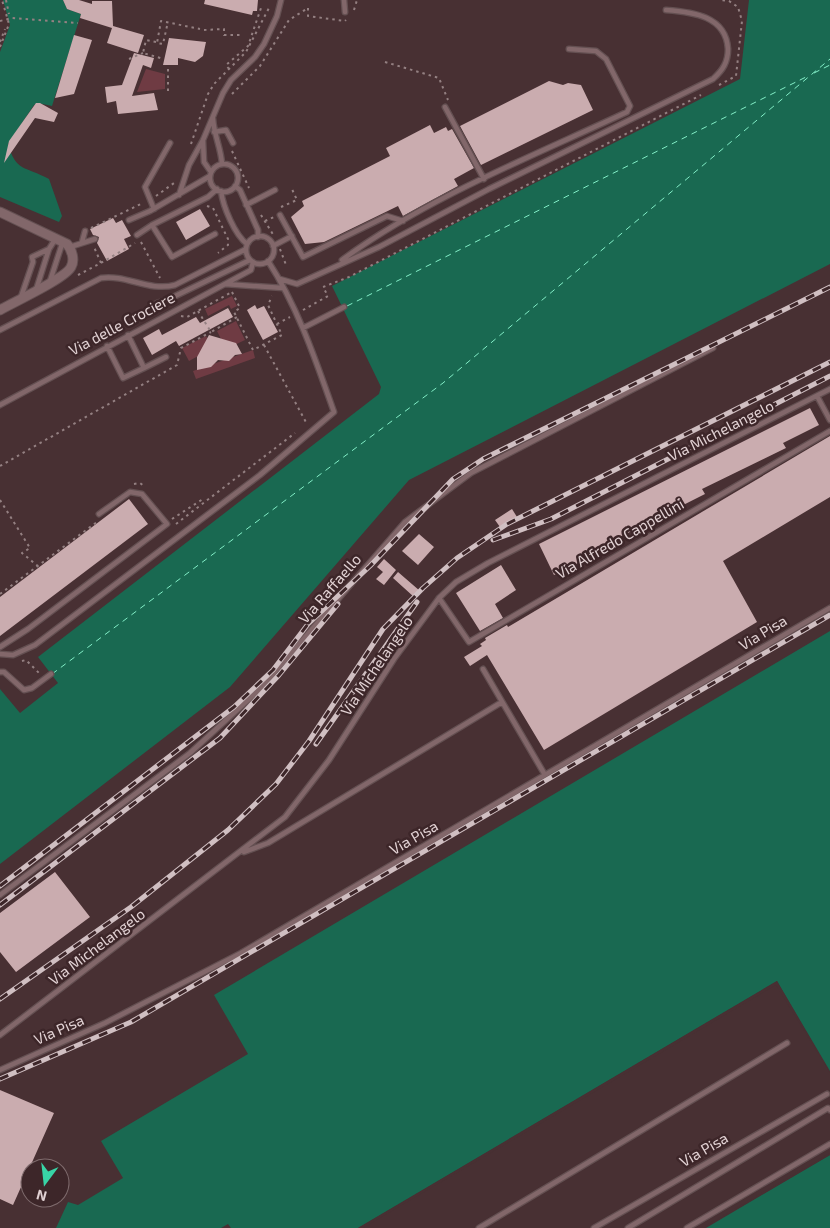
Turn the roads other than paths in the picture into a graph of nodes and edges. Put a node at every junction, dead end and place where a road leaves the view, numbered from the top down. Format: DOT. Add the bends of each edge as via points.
graph roads {
  1 [pos="281,0"];
  2 [pos="344,0"];
  3 [pos="666,10"];
  4 [pos="348,14"];
  5 [pos="569,49"];
  6 [pos="445,107"];
  7 [pos="213,116"];
  8 [pos="214,132"];
  9 [pos="203,140"];
  10 [pos="170,143"];
  11 [pos="233,143"];
  12 [pos="222,164"];
  13 [pos="211,174"];
  14 [pos="484,179"];
  15 [pos="235,186"];
  16 [pos="219,190"];
  17 [pos="275,190"];
  18 [pos="178,195"];
  19 [pos="246,205"];
  20 [pos="154,209"];
  21 [pos="0,212"];
  22 [pos="280,215"];
  23 [pos="129,220"];
  24 [pos="403,221"];
  25 [pos="152,225"];
  26 [pos="85,231"];
  27 [pos="215,234"];
  28 [pos="292,236"];
  29 [pos="258,237"];
  30 [pos="139,238"];
  31 [pos="95,239"];
  32 [pos="63,242"];
  33 [pos="82,242"];
  34 [pos="272,246"];
  35 [pos="247,247"];
  36 [pos="48,249"];
  37 [pos="251,261"];
  38 [pos="268,261"];
  39 [pos="335,266"];
  40 [pos="280,279"];
  41 [pos="50,282"];
  42 [pos="224,284"];
  43 [pos="284,288"];
  44 [pos="36,290"];
  45 [pos="21,297"];
  46 [pos="157,303"];
  47 [pos="344,307"];
  48 [pos="0,310"];
  49 [pos="303,328"];
  50 [pos="0,330"];
  51 [pos="128,335"];
  52 [pos="107,346"];
  53 [pos="713,348"];
  54 [pos="166,357"];
  55 [pos="144,368"];
  56 [pos="830,389"];
  57 [pos="817,396"];
  58 [pos="0,405"];
  59 [pos="830,420"];
  60 [pos="830,431"];
  61 [pos="99,514"];
  62 [pos="439,598"];
  63 [pos="830,608"];
  64 [pos="0,647"];
  65 [pos="0,654"];
  66 [pos="482,669"];
  67 [pos="2,672"];
  68 [pos="51,674"];
  69 [pos="502,702"];
  70 [pos="545,776"];
  71 [pos="240,853"];
  72 [pos="0,895"];
  73 [pos="0,1035"];
  74 [pos="787,1043"];
  75 [pos="0,1070"];
  76 [pos="827,1094"];
  77 [pos="830,1110"];
  78 [pos="830,1144"];
  79 [pos="479,1228"];
  80 [pos="594,1228"];
  81 [pos="628,1228"];
  82 [pos="687,1228"];
  1 -- 7 [label="lane" via="264,44 231,80"];
  2 -- 4 [label="lane"];
  3 -- 39 [label="lane" via="706,17 724,32 727,61 713,79"];
  5 -- 14 [label="lane" via="596,51 606,60 630,106 627,112"];
  6 -- 14 [label="lane"];
  7 -- 8 [label="lane"];
  7 -- 9 [label="lane"];
  8 -- 11 [label="lane" via="226,130"];
  8 -- 12 [label="lane"];
  9 -- 13 [label="lane" via="204,162"];
  9 -- 18 [label="lane" via="189,164"];
  10 -- 20 [label="lane" via="145,187"];
  12 -- 13 [label="lane"];
  12 -- 15 [label="lane" via="234,169 237,177"];
  13 -- 16 [label="lane" via="211,184"];
  13 -- 18 [label="lane"];
  14 -- 24 [label="lane"];
  15 -- 16 [label="lane"];
  15 -- 19 [label="lane"];
  16 -- 25 [label="lane"];
  16 -- 35 [label="lane"];
  17 -- 19 [label="lane"];
  18 -- 20 [label="lane"];
  19 -- 29 [label="lane"];
  20 -- 23 [label="lane"];
  21 -- 32 [label="street"];
  22 -- 28 [label="lane"];
  24 -- 28 [label="lane" via="387,216 303,257"];
  24 -- 39 [label="lane" via="374,237"];
  25 -- 27 [label="lane" via="172,257"];
  25 -- 30 [label="lane"];
  26 -- 33 [label="lane"];
  28 -- 34 [label="lane"];
  29 -- 34 [label="lane" via="267,239"];
  29 -- 35 [label="lane"];
  31 -- 33 [label="lane"];
  32 -- 33 [label="lane"];
  32 -- 36 [label="lane"];
  32 -- 41 [label="lane"];
  32 -- 41 [label="street" via="73,261 71,268"];
  34 -- 38 [label="lane" via="273,254"];
  35 -- 37 [label="lane"];
  35 -- 50 [label="lane, Via delle Crociere" via="164,288 110,277 100,278"];
  36 -- 44 [label="lane"];
  36 -- 45 [label="lane" via="32,257"];
  37 -- 38 [label="lane" via="259,264"];
  37 -- 42 [label="lane, Via delle Crociere" via="251,270"];
  37 -- 46 [label="lane"];
  38 -- 40 [label="lane"];
  39 -- 40 [label="lane" via="297,284"];
  40 -- 43 [label="lane"];
  41 -- 44 [label="street"];
  42 -- 43 [label="lane"];
  42 -- 51 [label="lane, Via delle Crociere"];
  43 -- 49 [label="lane"];
  44 -- 45 [label="street"];
  45 -- 48 [label="street"];
  47 -- 49 [label="lane"];
  49 -- 65 [label="lane" via="334,412 260,475 35,645 13,655"];
  51 -- 52 [label="lane, Via delle Crociere"];
  51 -- 55 [label="lane"];
  52 -- 55 [label="lane" via="123,378"];
  52 -- 58 [label="lane, Via delle Crociere"];
  53 -- 72 [label="lane, Via Raffaello" via="471,473 404,522 260,689 190,753"];
  54 -- 55 [label="lane"];
  56 -- 57 [label="lane, Via Michelangelo"];
  57 -- 59 [label="lane"];
  57 -- 62 [label="lane, Via Michelangelo" via="472,572"];
  60 -- 62 [label="lane, Via Alfredo Cappellini" via="469,642"];
  61 -- 64 [label="lane" via="130,492 136,492 142,494 167,524"];
  62 -- 71 [label="lane, Via Michelangelo" via="394,659 329,760 285,817"];
  63 -- 70 [label="lane, Via Pisa"];
  66 -- 69 [label="lane"];
  67 -- 68 [label="lane" via="24,690"];
  69 -- 70 [label="lane"];
  69 -- 71 [label="lane" via="268,843"];
  70 -- 75 [label="lane, Via Pisa" via="242,952 105,1023"];
  71 -- 73 [label="lane, Via Michelangelo"];
  74 -- 79 [label="lane"];
  76 -- 80 [label="lane, Via Pisa"];
  77 -- 81 [label="lane, Via Pisa" via="828,1108"];
  78 -- 82 [label="lane"];
}
